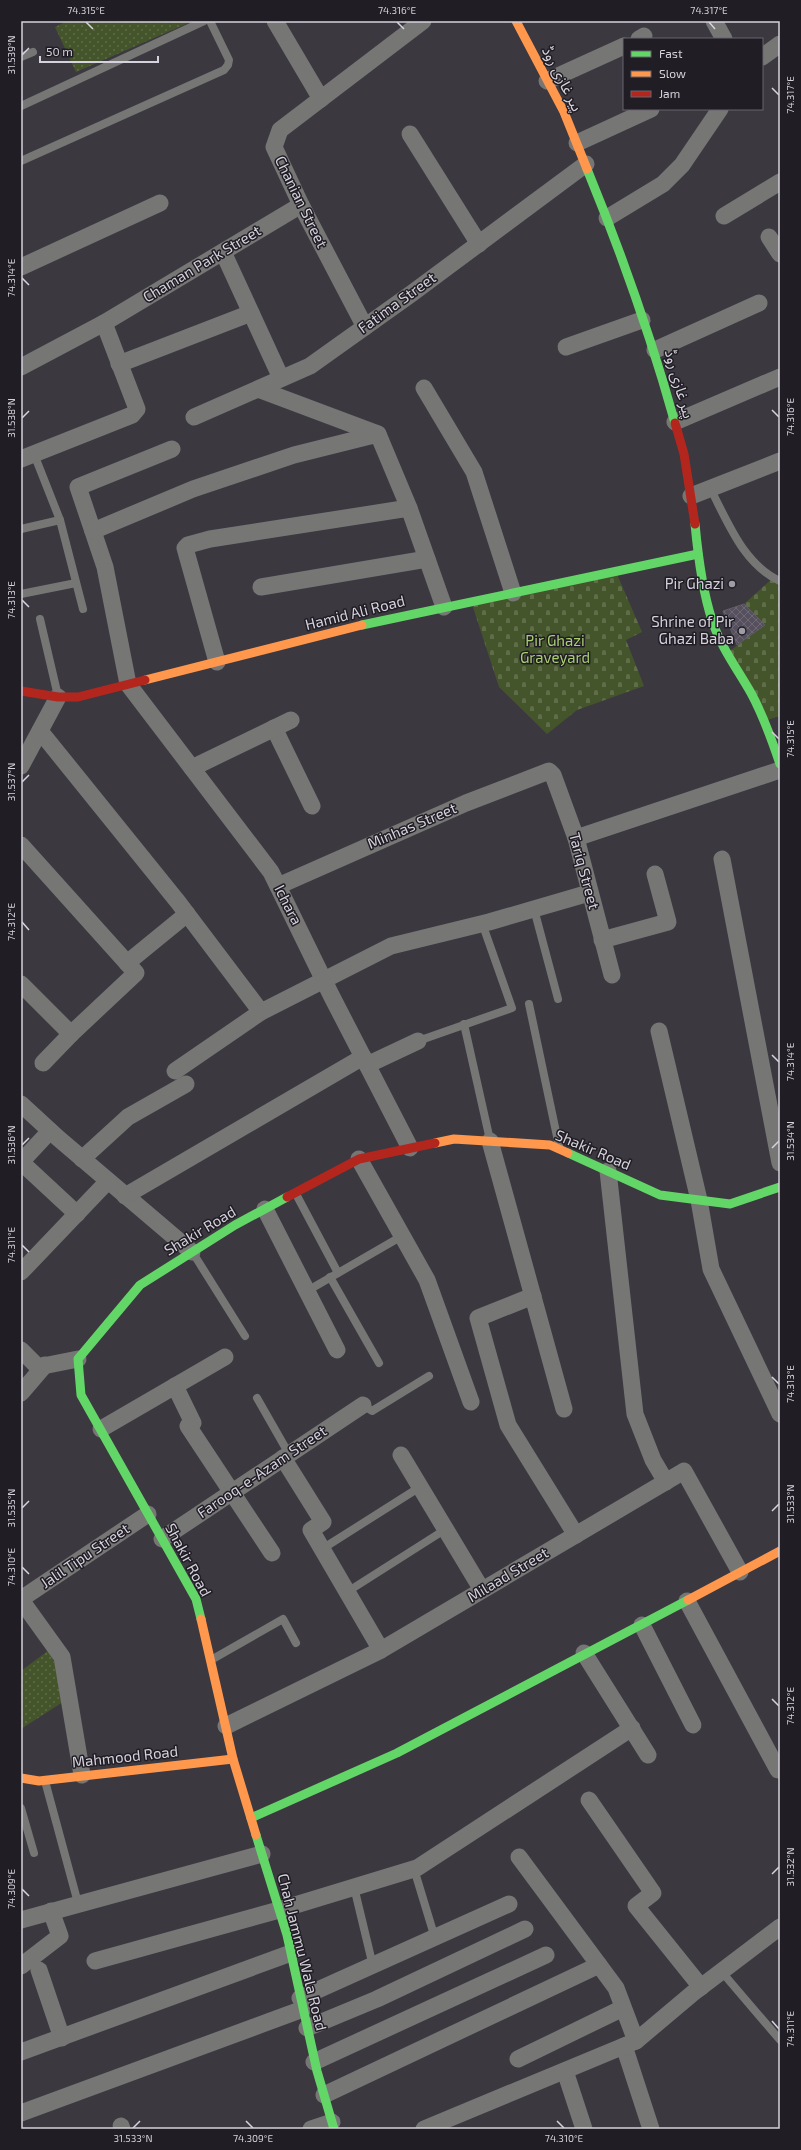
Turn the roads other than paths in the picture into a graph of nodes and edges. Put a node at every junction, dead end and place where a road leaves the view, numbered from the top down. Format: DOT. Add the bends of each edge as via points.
graph roads {
  1 [pos="204,21"];
  2 [pos="210,21"];
  3 [pos="275,21"];
  4 [pos="423,21"];
  5 [pos="714,21"];
  6 [pos="520,22"];
  7 [pos="723,38"];
  8 [pos="780,44"];
  9 [pos="623,46"];
  10 [pos="33,52"];
  11 [pos="763,56"];
  12 [pos="21,57"];
  13 [pos="547,81"];
  14 [pos="321,100"];
  15 [pos="21,106"];
  16 [pos="649,110"];
  17 [pos="719,110"];
  18 [pos="410,134"];
  19 [pos="577,143"];
  20 [pos="21,161"];
  21 [pos="586,164"];
  22 [pos="780,182"];
  23 [pos="160,203"];
  24 [pos="301,205"];
  25 [pos="724,216"];
  26 [pos="608,218"];
  27 [pos="769,237"];
  28 [pos="479,244"];
  29 [pos="222,252"];
  30 [pos="780,254"];
  31 [pos="21,267"];
  32 [pos="759,303"];
  33 [pos="251,313"];
  34 [pos="642,320"];
  35 [pos="104,323"];
  36 [pos="365,327"];
  37 [pos="566,347"];
  38 [pos="655,350"];
  39 [pos="119,364"];
  40 [pos="21,368"];
  41 [pos="780,377"];
  42 [pos="281,378"];
  43 [pos="424,388"];
  44 [pos="258,389"];
  45 [pos="194,417"];
  46 [pos="675,422"];
  47 [pos="378,434"];
  48 [pos="172,449"];
  49 [pos="28,456"];
  50 [pos="780,461"];
  51 [pos="710,488"];
  52 [pos="691,496"];
  53 [pos="410,508"];
  54 [pos="60,520"];
  55 [pos="21,529"];
  56 [pos="93,531"];
  57 [pos="698,554"];
  58 [pos="427,559"];
  59 [pos="780,581"];
  60 [pos="76,583"];
  61 [pos="261,587"];
  62 [pos="513,593"];
  63 [pos="21,594"];
  64 [pos="444,607"];
  65 [pos="83,609"];
  66 [pos="40,619"];
  67 [pos="217,662"];
  68 [pos="128,684"];
  69 [pos="21,691"];
  70 [pos="58,697"];
  71 [pos="291,720"];
  72 [pos="274,728"];
  73 [pos="40,731"];
  74 [pos="780,764"];
  75 [pos="21,766"];
  76 [pos="192,768"];
  77 [pos="780,770"];
  78 [pos="549,771"];
  79 [pos="312,806"];
  80 [pos="576,838"];
  81 [pos="21,845"];
  82 [pos="722,859"];
  83 [pos="655,874"];
  84 [pos="278,886"];
  85 [pos="589,893"];
  86 [pos="534,909"];
  87 [pos="187,914"];
  88 [pos="482,923"];
  89 [pos="602,940"];
  90 [pos="127,963"];
  91 [pos="612,974"];
  92 [pos="323,980"];
  93 [pos="21,984"];
  94 [pos="558,999"];
  95 [pos="529,1004"];
  96 [pos="262,1012"];
  97 [pos="464,1024"];
  98 [pos="659,1031"];
  99 [pos="72,1034"];
  100 [pos="418,1041"];
  101 [pos="365,1061"];
  102 [pos="43,1064"];
  103 [pos="21,1104"];
  104 [pos="50,1131"];
  105 [pos="490,1141"];
  106 [pos="410,1148"];
  107 [pos="560,1149"];
  108 [pos="82,1159"];
  109 [pos="358,1159"];
  110 [pos="780,1163"];
  111 [pos="608,1171"];
  112 [pos="25,1174"];
  113 [pos="108,1181"];
  114 [pos="780,1187"];
  115 [pos="296,1193"];
  116 [pos="126,1196"];
  117 [pos="698,1200"];
  118 [pos="265,1209"];
  119 [pos="77,1214"];
  120 [pos="402,1236"];
  121 [pos="192,1252"];
  122 [pos="21,1272"];
  123 [pos="338,1272"];
  124 [pos="330,1277"];
  125 [pos="307,1291"];
  126 [pos="533,1296"];
  127 [pos="245,1336"];
  128 [pos="21,1350"];
  129 [pos="337,1350"];
  130 [pos="225,1357"];
  131 [pos="78,1358"];
  132 [pos="379,1363"];
  133 [pos="45,1365"];
  134 [pos="429,1376"];
  135 [pos="175,1386"];
  136 [pos="21,1393"];
  137 [pos="257,1398"];
  138 [pos="471,1402"];
  139 [pos="363,1405"];
  140 [pos="564,1409"];
  141 [pos="780,1414"];
  142 [pos="101,1429"];
  143 [pos="401,1455"];
  144 [pos="286,1456"];
  145 [pos="666,1482"];
  146 [pos="420,1487"];
  147 [pos="232,1492"];
  148 [pos="148,1514"];
  149 [pos="446,1529"];
  150 [pos="576,1535"];
  151 [pos="162,1539"];
  152 [pos="322,1549"];
  153 [pos="780,1551"];
  154 [pos="272,1553"];
  155 [pos="740,1572"];
  156 [pos="482,1590"];
  157 [pos="347,1592"];
  158 [pos="21,1599"];
  159 [pos="687,1601"];
  160 [pos="642,1625"];
  161 [pos="296,1643"];
  162 [pos="380,1650"];
  163 [pos="584,1653"];
  164 [pos="210,1661"];
  165 [pos="693,1725"];
  166 [pos="226,1726"];
  167 [pos="632,1728"];
  168 [pos="648,1755"];
  169 [pos="233,1759"];
  170 [pos="780,1769"];
  171 [pos="82,1776"];
  172 [pos="21,1778"];
  173 [pos="45,1781"];
  174 [pos="589,1800"];
  175 [pos="21,1808"];
  176 [pos="251,1818"];
  177 [pos="34,1852"];
  178 [pos="262,1854"];
  179 [pos="519,1857"];
  180 [pos="414,1869"];
  181 [pos="354,1887"];
  182 [pos="78,1904"];
  183 [pos="510,1904"];
  184 [pos="279,1910"];
  185 [pos="51,1911"];
  186 [pos="21,1920"];
  187 [pos="780,1927"];
  188 [pos="525,1929"];
  189 [pos="435,1938"];
  190 [pos="291,1953"];
  191 [pos="546,1955"];
  192 [pos="95,1961"];
  193 [pos="599,1965"];
  194 [pos="21,1966"];
  195 [pos="373,1966"];
  196 [pos="39,1970"];
  197 [pos="721,1972"];
  198 [pos="701,1986"];
  199 [pos="302,2004"];
  200 [pos="623,2008"];
  201 [pos="307,2028"];
  202 [pos="62,2038"];
  203 [pos="780,2040"];
  204 [pos="630,2044"];
  205 [pos="21,2052"];
  206 [pos="518,2059"];
  207 [pos="314,2062"];
  208 [pos="565,2071"];
  209 [pos="324,2094"];
  210 [pos="21,2113"];
  211 [pos="333,2125"];
  212 [pos="311,2129"];
  213 [pos="424,2129"];
  214 [pos="584,2129"];
  215 [pos="651,2129"];
  1 -- 15 [label="lane"];
  2 -- 20 [label="lane" via="229,60 224,70"];
  3 -- 14 [label="street"];
  4 -- 14 [label="street, Chanian Street"];
  5 -- 7 [label="street"];
  6 -- 13 [label="street, پیر غازی روڈ"];
  8 -- 11 [label="street"];
  9 -- 13 [label="street"];
  10 -- 12 [label="lane"];
  13 -- 19 [label="street, پیر غازی روڈ"];
  14 -- 24 [label="street, Chanian Street" via="280,130 274,147"];
  16 -- 19 [label="street"];
  17 -- 26 [label="street" via="673,175"];
  18 -- 28 [label="street"];
  19 -- 21 [label="street, پیر غازی روڈ"];
  21 -- 26 [label="street, پیر غازی روڈ"];
  21 -- 28 [label="street, Fatima Street"];
  22 -- 25 [label="street"];
  23 -- 31 [label="street"];
  24 -- 29 [label="street, Chaman Park Street"];
  24 -- 36 [label="street, Chanian Street"];
  26 -- 34 [label="street, پیر غازی روڈ"];
  27 -- 30 [label="street"];
  28 -- 36 [label="street, Fatima Street"];
  29 -- 33 [label="street"];
  29 -- 35 [label="street, Chaman Park Street"];
  32 -- 38 [label="street"];
  33 -- 39 [label="street"];
  33 -- 42 [label="street"];
  34 -- 37 [label="street"];
  34 -- 38 [label="street, پیر غازی روڈ"];
  35 -- 39 [label="street"];
  35 -- 40 [label="street, Chaman Park Street"];
  36 -- 42 [label="street, Fatima Street" via="310,366"];
  38 -- 46 [label="street, پیر غازی روڈ"];
  39 -- 49 [label="street" via="135,402 136,409 132,415"];
  41 -- 46 [label="street"];
  42 -- 44 [label="street, Fatima Street"];
  43 -- 62 [label="street" via="474,472"];
  44 -- 45 [label="street, Fatima Street"];
  44 -- 47 [label="street"];
  46 -- 52 [label="street, پیر غازی روڈ"];
  47 -- 53 [label="street"];
  47 -- 56 [label="street" via="294,455 193,489"];
  48 -- 56 [label="street" via="78,487"];
  49 -- 54 [label="lane"];
  50 -- 51 [label="street"];
  51 -- 52 [label="street"];
  51 -- 59 [label="lane" via="741,547 767,575"];
  52 -- 57 [label="street, پیر غازی روڈ"];
  53 -- 58 [label="street"];
  53 -- 67 [label="street" via="210,539 186,546"];
  54 -- 55 [label="lane"];
  54 -- 60 [label="lane"];
  56 -- 68 [label="street" via="105,567"];
  57 -- 62 [label="street, Hamid Ali Road"];
  57 -- 74 [label="street, پیر غازی روڈ" via="712,621 755,702"];
  58 -- 61 [label="street"];
  58 -- 64 [label="street"];
  60 -- 63 [label="lane"];
  60 -- 65 [label="lane"];
  62 -- 64 [label="street, Hamid Ali Road"];
  64 -- 67 [label="street, Hamid Ali Road"];
  66 -- 70 [label="lane"];
  67 -- 68 [label="street, Hamid Ali Road"];
  68 -- 70 [label="street, Hamid Ali Road" via="78,697"];
  68 -- 76 [label="street, Ichara"];
  69 -- 70 [label="street, Hamid Ali Road"];
  70 -- 73 [label="street"];
  71 -- 72 [label="street"];
  72 -- 76 [label="street"];
  72 -- 79 [label="street"];
  73 -- 75 [label="street"];
  73 -- 87 [label="street"];
  76 -- 84 [label="street, Ichara" via="271,872"];
  77 -- 80 [label="street"];
  78 -- 80 [label="street, Tariq Street" via="553,775"];
  78 -- 84 [label="street, Minhas Street" via="459,806"];
  80 -- 85 [label="street, Tariq Street"];
  81 -- 90 [label="street"];
  82 -- 110 [label="street"];
  83 -- 89 [label="street" via="668,922"];
  84 -- 92 [label="street, Ichara"];
  85 -- 86 [label="street"];
  85 -- 89 [label="street, Tariq Street"];
  86 -- 88 [label="street"];
  86 -- 94 [label="lane"];
  87 -- 90 [label="street"];
  87 -- 96 [label="street"];
  88 -- 92 [label="street" via="391,946"];
  88 -- 97 [label="lane" via="512,1008"];
  89 -- 91 [label="street, Tariq Street"];
  90 -- 99 [label="street" via="136,973"];
  92 -- 96 [label="street"];
  92 -- 101 [label="street, Ichara"];
  93 -- 99 [label="street"];
  95 -- 107 [label="lane"];
  96 -- 108 [label="street" via="128,1117"];
  97 -- 100 [label="lane"];
  97 -- 105 [label="lane"];
  98 -- 117 [label="street"];
  99 -- 102 [label="street"];
  100 -- 101 [label="street"];
  101 -- 106 [label="street, Ichara"];
  101 -- 116 [label="street"];
  103 -- 104 [label="street"];
  104 -- 108 [label="street"];
  104 -- 112 [label="street" via="21,1162"];
  105 -- 106 [label="street, Shakir Road" via="454,1139"];
  105 -- 107 [label="street, Shakir Road" via="550,1144"];
  105 -- 126 [label="street"];
  106 -- 109 [label="street, Shakir Road"];
  107 -- 111 [label="street, Shakir Road"];
  108 -- 113 [label="street"];
  109 -- 115 [label="street, Shakir Road"];
  109 -- 120 [label="street"];
  111 -- 117 [label="street, Shakir Road" via="660,1195"];
  111 -- 145 [label="street" via="635,1414 653,1460"];
  112 -- 119 [label="street"];
  113 -- 116 [label="street"];
  113 -- 119 [label="street"];
  114 -- 117 [label="street, Shakir Road" via="730,1204"];
  115 -- 118 [label="street, Shakir Road"];
  115 -- 123 [label="lane"];
  116 -- 121 [label="street"];
  117 -- 141 [label="street" via="711,1269"];
  118 -- 121 [label="street, Shakir Road"];
  118 -- 125 [label="street"];
  119 -- 122 [label="street"];
  120 -- 123 [label="lane"];
  120 -- 138 [label="street" via="426,1280"];
  121 -- 127 [label="lane"];
  121 -- 131 [label="street, Shakir Road" via="140,1285"];
  123 -- 124 [label="lane"];
  124 -- 125 [label="lane"];
  124 -- 132 [label="lane"];
  125 -- 129 [label="street"];
  126 -- 140 [label="street"];
  126 -- 150 [label="street" via="478,1318 508,1425"];
  128 -- 133 [label="street" via="38,1367"];
  130 -- 135 [label="street"];
  131 -- 133 [label="street"];
  131 -- 142 [label="street, Shakir Road" via="81,1395"];
  133 -- 136 [label="street"];
  134 -- 139 [label="lane" via="372,1411"];
  135 -- 142 [label="street"];
  135 -- 147 [label="street" via="193,1423 188,1426"];
  137 -- 144 [label="lane"];
  139 -- 144 [label="street, Farooq-e-Azam Street"];
  142 -- 148 [label="street, Shakir Road"];
  143 -- 146 [label="street"];
  144 -- 147 [label="street, Farooq-e-Azam Street"];
  144 -- 152 [label="street" via="323,1522 311,1530"];
  145 -- 150 [label="street, Milaad Street"];
  145 -- 155 [label="street, Milaad Street" via="684,1471"];
  146 -- 149 [label="street"];
  146 -- 152 [label="lane"];
  147 -- 151 [label="street, Farooq-e-Azam Street"];
  147 -- 154 [label="street"];
  148 -- 151 [label="street, Shakir Road"];
  148 -- 158 [label="street, Jalil Tipu Street"];
  149 -- 156 [label="street"];
  149 -- 157 [label="lane"];
  150 -- 156 [label="street, Milaad Street"];
  151 -- 164 [label="street, Shakir Road" via="196,1599"];
  152 -- 157 [label="street"];
  153 -- 155 [label="street"];
  155 -- 159 [label="street"];
  156 -- 162 [label="street, Milaad Street"];
  157 -- 162 [label="street"];
  158 -- 171 [label="street" via="62,1657"];
  159 -- 160 [label="street"];
  159 -- 170 [label="street" via="778,1770"];
  160 -- 163 [label="street"];
  160 -- 165 [label="street"];
  161 -- 164 [label="lane" via="283,1619"];
  162 -- 166 [label="street, Milaad Street"];
  163 -- 167 [label="street"];
  163 -- 176 [label="street" via="397,1753"];
  164 -- 166 [label="street, Shakir Road"];
  166 -- 169 [label="street, Shakir Road"];
  167 -- 168 [label="street"];
  167 -- 180 [label="street"];
  169 -- 171 [label="street, Mahmood Road"];
  169 -- 176 [label="street, Chah Jammu Wala Road"];
  171 -- 173 [label="street, Mahmood Road"];
  172 -- 173 [label="street, Mahmood Road"];
  173 -- 182 [label="lane"];
  174 -- 198 [label="street" via="653,1893 636,1906"];
  175 -- 177 [label="lane"];
  176 -- 178 [label="street, Chah Jammu Wala Road"];
  178 -- 182 [label="street"];
  178 -- 184 [label="street, Chah Jammu Wala Road"];
  179 -- 193 [label="street"];
  180 -- 181 [label="street"];
  180 -- 189 [label="lane"];
  181 -- 184 [label="street"];
  181 -- 195 [label="lane"];
  182 -- 185 [label="street"];
  183 -- 189 [label="street"];
  184 -- 190 [label="street, Chah Jammu Wala Road"];
  184 -- 192 [label="street"];
  185 -- 186 [label="street"];
  185 -- 194 [label="street" via="60,1936"];
  187 -- 197 [label="street"];
  188 -- 201 [label="street" via="377,1999"];
  189 -- 195 [label="street"];
  190 -- 199 [label="street, Chah Jammu Wala Road"];
  190 -- 202 [label="street"];
  191 -- 207 [label="street"];
  193 -- 200 [label="street" via="616,1988"];
  193 -- 209 [label="street"];
  195 -- 199 [label="street"];
  196 -- 202 [label="street"];
  197 -- 198 [label="street"];
  197 -- 203 [label="lane"];
  198 -- 204 [label="street"];
  199 -- 201 [label="street, Chah Jammu Wala Road"];
  199 -- 210 [label="street"];
  200 -- 204 [label="street"];
  200 -- 206 [label="street"];
  201 -- 207 [label="street, Chah Jammu Wala Road"];
  202 -- 205 [label="street"];
  204 -- 208 [label="street"];
  204 -- 215 [label="street"];
  207 -- 209 [label="street, Chah Jammu Wala Road"];
  208 -- 213 [label="street"];
  208 -- 214 [label="street"];
  209 -- 211 [label="street, Chah Jammu Wala Road"];
  211 -- 212 [label="street"];
}
